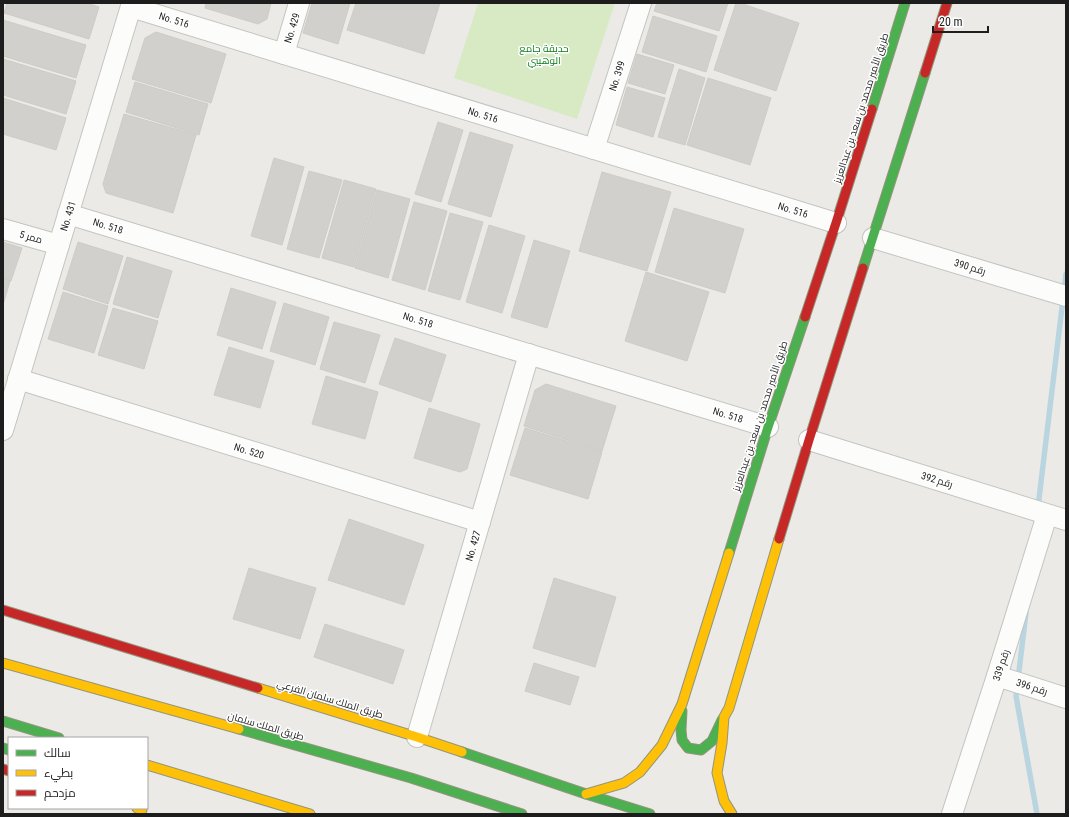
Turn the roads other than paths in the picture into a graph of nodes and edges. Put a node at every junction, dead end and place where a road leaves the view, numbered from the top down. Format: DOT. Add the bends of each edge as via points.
graph roads {
  1 [pos="299,3"];
  2 [pos="640,3"];
  3 [pos="905,3"];
  4 [pos="947,3"];
  5 [pos="132,5"];
  6 [pos="284,54"];
  7 [pos="594,149"];
  8 [pos="68,214"];
  9 [pos="836,223"];
  10 [pos="3,229"];
  11 [pos="873,238"];
  12 [pos="59,245"];
  13 [pos="1066,296"];
  14 [pos="529,354"];
  15 [pos="18,379"];
  16 [pos="768,427"];
  17 [pos="3,430"];
  18 [pos="808,440"];
  19 [pos="1047,515"];
  20 [pos="1066,520"];
  21 [pos="480,522"];
  22 [pos="3,610"];
  23 [pos="3,663"];
  24 [pos="997,676"];
  25 [pos="1066,698"];
  26 [pos="682,704"];
  27 [pos="724,717"];
  28 [pos="3,721"];
  29 [pos="56,737"];
  30 [pos="417,737"];
  31 [pos="148,765"];
  32 [pos="586,794"];
  33 [pos="310,814"];
  34 [pos="522,814"];
  35 [pos="650,814"];
  36 [pos="732,814"];
  37 [pos="952,814"];
  1 -- 6 [label="street, No. 429"];
  2 -- 7 [label="street, No. 399"];
  3 -- 9 [label="main road, طريق الأمير محمد بن سعد بن عبدالعزيز"];
  4 -- 11 [label="main road"];
  5 -- 6 [label="street, No. 516"];
  5 -- 8 [label="street, No. 431"];
  6 -- 7 [label="street, No. 516"];
  7 -- 9 [label="street, No. 516"];
  8 -- 12 [label="street, No. 431"];
  8 -- 14 [label="street, No. 518"];
  9 -- 16 [label="main road, طريق الأمير محمد بن سعد بن عبدالعزيز"];
  10 -- 12 [label="street, ممر 5"];
  11 -- 13 [label="street, رقم 390"];
  11 -- 18 [label="main road"];
  12 -- 15 [label="street, No. 431"];
  14 -- 16 [label="street, No. 518"];
  14 -- 21 [label="street, No. 427"];
  15 -- 17 [label="street, No. 431"];
  15 -- 21 [label="street, No. 520"];
  16 -- 26 [label="main road, طريق الأمير محمد بن سعد بن عبدالعزيز"];
  18 -- 19 [label="street, رقم 392"];
  18 -- 27 [label="main road"];
  19 -- 20 [label="street, رقم 392"];
  19 -- 24 [label="street, رقم 339"];
  21 -- 30 [label="street, No. 427"];
  22 -- 30 [label="main road, طريق الملك سلمان الفرعي"];
  23 -- 34 [label="main road, طريق الملك سلمان" via="411,778"];
  24 -- 25 [label="street, رقم 396"];
  24 -- 37 [label="street, رقم 339"];
  26 -- 27 [label="main road" via="682,740 688,748 700,750 712,741"];
  26 -- 32 [label="main road, طريق الأمير محمد بن سعد بن عبدالعزيز" via="662,745 640,772 624,783"];
  27 -- 36 [label="main road" via="718,773 724,800"];
  28 -- 29 [label="main road"];
  30 -- 32 [label="main road, طريق الملك سلمان الفرعي"];
  31 -- 33 [label="main road"];
  32 -- 35 [label="main road, طريق الملك سلمان الفرعي"];
}
